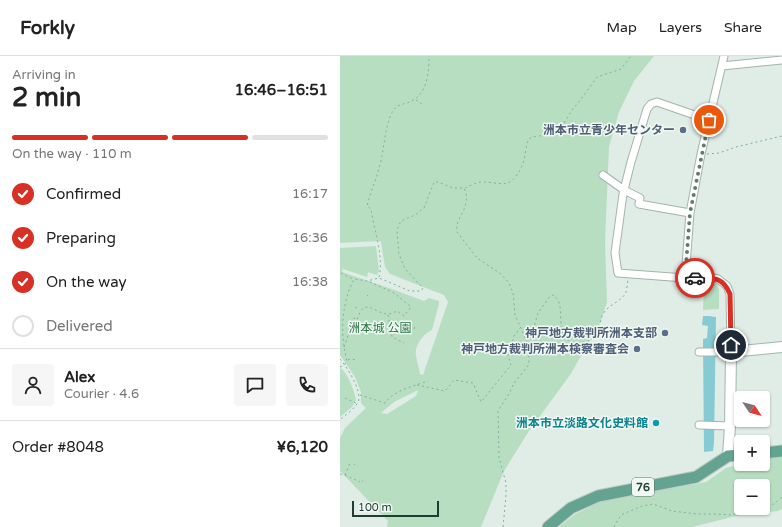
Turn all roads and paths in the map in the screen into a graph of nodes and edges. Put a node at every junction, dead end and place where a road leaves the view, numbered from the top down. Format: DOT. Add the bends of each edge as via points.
graph roads {
  1 [pos="429,56"];
  2 [pos="631,56"];
  3 [pos="724,56"];
  4 [pos="782,60"];
  5 [pos="722,66"];
  6 [pos="415,99"];
  7 [pos="422,104"];
  8 [pos="709,120"];
  9 [pos="782,136"];
  10 [pos="701,154"];
  11 [pos="603,175"];
  12 [pos="464,188"];
  13 [pos="624,190"];
  14 [pos="690,213"];
  15 [pos="342,273"];
  16 [pos="629,274"];
  17 [pos="379,278"];
  18 [pos="685,278"];
  19 [pos="354,279"];
  20 [pos="368,281"];
  21 [pos="355,307"];
  22 [pos="357,308"];
  23 [pos="388,314"];
  24 [pos="415,326"];
  25 [pos="520,328"];
  26 [pos="414,329"];
  27 [pos="525,337"];
  28 [pos="404,343"];
  29 [pos="344,347"];
  30 [pos="782,347"];
  31 [pos="699,352"];
  32 [pos="731,352"];
  33 [pos="340,359"];
  34 [pos="356,360"];
  35 [pos="347,361"];
  36 [pos="345,364"];
  37 [pos="340,367"];
  38 [pos="428,381"];
  39 [pos="417,385"];
  40 [pos="360,395"];
  41 [pos="345,398"];
  42 [pos="357,404"];
  43 [pos="340,420"];
  44 [pos="699,425"];
  45 [pos="730,426"];
  46 [pos="782,451"];
  47 [pos="770,452"];
  48 [pos="728,456"];
  49 [pos="734,456"];
  50 [pos="350,463"];
  51 [pos="340,474"];
  52 [pos="345,475"];
  53 [pos="360,482"];
  54 [pos="782,497"];
  55 [pos="770,506"];
  56 [pos="734,514"];
  57 [pos="503,527"];
  58 [pos="548,527"];
  59 [pos="614,527"];
  1 -- 6 [label="path" via="426,82"];
  2 -- 12 [label="path" via="621,69 597,77 560,128 547,135 529,139 521,168 511,181 498,185 482,182"];
  3 -- 5 [label="street"];
  4 -- 5 [label="street"];
  5 -- 8 [label="street"];
  6 -- 7 [label="path"];
  6 -- 17 [label="path" via="399,105 390,117 380,168 367,206 371,209 379,249"];
  8 -- 10 [label="street"];
  8 -- 13 [label="street" via="657,102 651,104 647,110"];
  9 -- 10 [label="path" via="719,153"];
  10 -- 14 [label="street"];
  11 -- 13 [label="street"];
  12 -- 17 [label="path" via="453,188 434,182 424,208 401,221 398,227 398,254 405,269 423,290 410,291"];
  12 -- 25 [label="path" via="467,197 456,232 477,258 505,278 513,293 515,315"];
  13 -- 14 [label="street" via="640,198 640,204"];
  13 -- 16 [label="street" via="615,252 618,273"];
  14 -- 18 [label="street"];
  15 -- 19 [label="path"];
  16 -- 18 [label="street"];
  16 -- 27 [label="path" via="626,293 606,310 598,335 593,339 584,342 568,340 562,329 558,299 553,294 538,313 534,327"];
  17 -- 20 [label="path"];
  18 -- 32 [label="street" via="713,278 727,286 730,294"];
  19 -- 20 [label="path"];
  19 -- 29 [label="path" via="342,322"];
  20 -- 23 [label="path" via="394,293 411,307 404,316 398,312"];
  21 -- 22 [label="path"];
  23 -- 28 [label="path" via="392,337"];
  23 -- 29 [label="path" via="373,308 360,310 357,320 354,318"];
  24 -- 26 [label="path"];
  25 -- 27 [label="path"];
  25 -- 39 [label="path" via="514,336 508,355 511,365 481,402 473,383 454,380 445,391"];
  27 -- 57 [label="path" via="530,361 514,383 497,415 499,458 506,483"];
  29 -- 35 [label="path"];
  30 -- 32 [label="street"];
  31 -- 32 [label="street"];
  32 -- 45 [label="street"];
  33 -- 36 [label="path"];
  34 -- 35 [label="path"];
  35 -- 36 [label="path"];
  36 -- 37 [label="path"];
  36 -- 40 [label="path"];
  38 -- 39 [label="path"];
  39 -- 40 [label="path" via="388,398 385,403"];
  40 -- 42 [label="path"];
  41 -- 42 [label="path"];
  42 -- 43 [label="path"];
  44 -- 45 [label="street"];
  45 -- 48 [label="street"];
  46 -- 47 [label="main road"];
  48 -- 49 [label="main road"];
  48 -- 58 [label="main road, 76" via="696,478 598,496 571,508"];
  50 -- 52 [label="path"];
  51 -- 52 [label="path"];
  52 -- 53 [label="path"];
  54 -- 55 [label="path"];
  56 -- 59 [label="path" via="691,514 653,504 623,514"];
}
